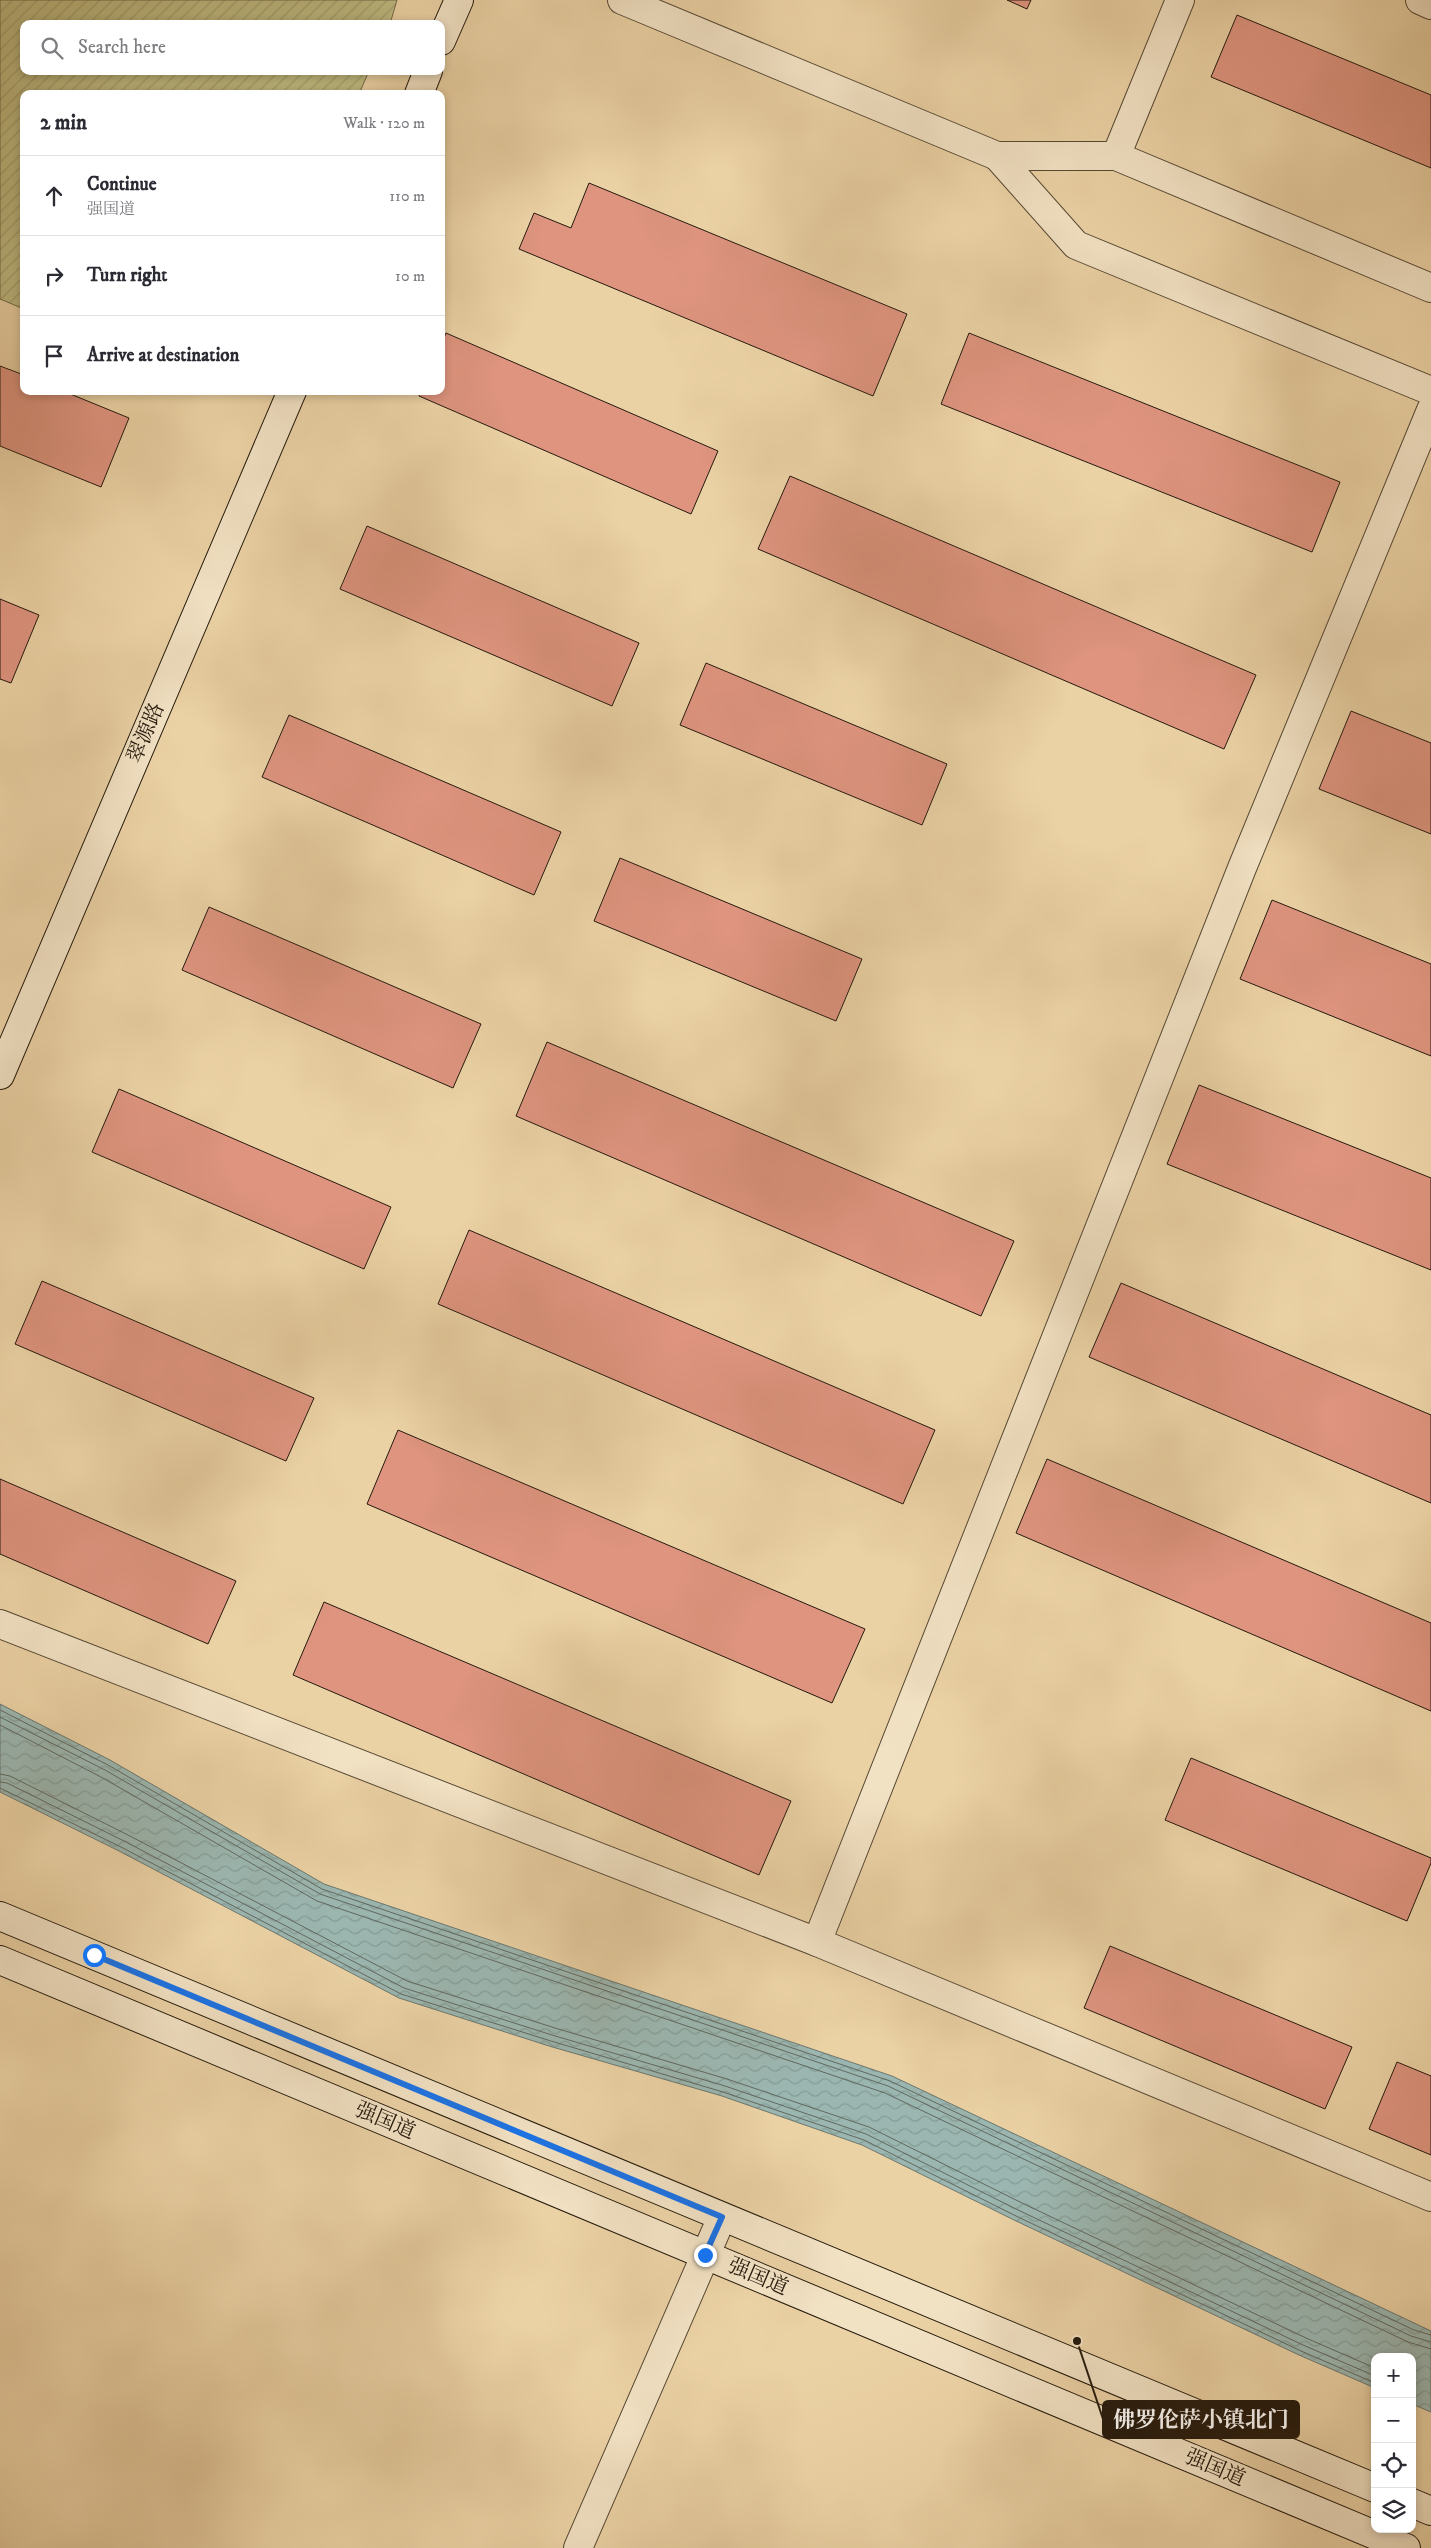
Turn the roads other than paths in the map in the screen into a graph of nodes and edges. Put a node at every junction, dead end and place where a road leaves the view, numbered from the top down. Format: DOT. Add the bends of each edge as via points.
graph roads {
  1 [pos="459,0"];
  2 [pos="622,0"];
  3 [pos="1180,0"];
  4 [pos="1420,0"];
  5 [pos="1431,5"];
  6 [pos="445,32"];
  7 [pos="426,75"];
  8 [pos="421,90"];
  9 [pos="997,156"];
  10 [pos="1116,156"];
  11 [pos="1431,288"];
  12 [pos="1431,391"];
  13 [pos="290,395"];
  14 [pos="1431,410"];
  15 [pos="0,1075"];
  16 [pos="0,1624"];
  17 [pos="0,1916"];
  18 [pos="817,1942"];
  19 [pos="0,1960"];
  20 [pos="1431,2197"];
  21 [pos="722,2217"];
  22 [pos="705,2255"];
  23 [pos="1371,2486"];
  24 [pos="1416,2505"];
  25 [pos="1431,2511"];
  26 [pos="578,2548"];
  27 [pos="1406,2548"];
  1 -- 6 [label="street"];
  2 -- 9 [label="street"];
  3 -- 10 [label="street"];
  4 -- 5 [label="street"];
  7 -- 8 [label="street"];
  9 -- 10 [label="street"];
  9 -- 12 [label="street" via="1076,245"];
  10 -- 11 [label="street"];
  13 -- 15 [label="street, 翠源路"];
  14 -- 18 [label="street" via="1242,868"];
  16 -- 18 [label="street"];
  17 -- 21 [label="street, 强国道"];
  18 -- 20 [label="street"];
  19 -- 22 [label="street, 强国道"];
  21 -- 22 [label="street"];
  21 -- 23 [label="street, 强国道"];
  22 -- 26 [label="street"];
  22 -- 27 [label="street, 强国道"];
  24 -- 25 [label="street"];
}
